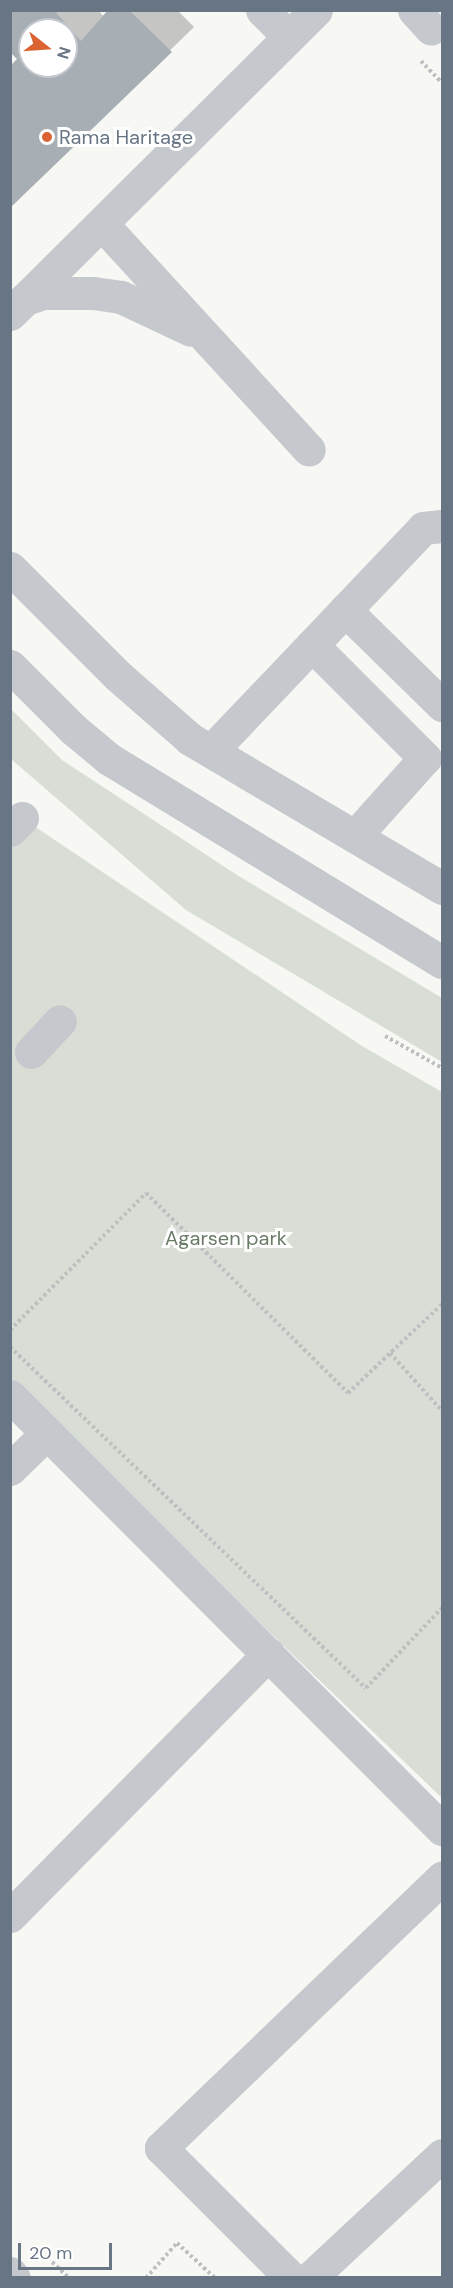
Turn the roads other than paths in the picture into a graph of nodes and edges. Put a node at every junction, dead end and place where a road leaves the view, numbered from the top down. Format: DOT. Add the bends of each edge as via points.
graph roads {
  1 [pos="262,10"];
  2 [pos="316,10"];
  3 [pos="289,37"];
  4 [pos="102,224"];
  5 [pos="18,306"];
  6 [pos="201,334"];
  7 [pos="309,450"];
  8 [pos="442,526"];
  9 [pos="10,568"];
  10 [pos="345,610"];
  11 [pos="312,645"];
  12 [pos="10,666"];
  13 [pos="442,705"];
  14 [pos="434,748"];
  15 [pos="211,751"];
  16 [pos="355,836"];
  17 [pos="442,888"];
  18 [pos="442,962"];
  19 [pos="60,1020"];
  20 [pos="25,1047"];
  21 [pos="10,1396"];
  22 [pos="47,1433"];
  23 [pos="10,1469"];
  24 [pos="268,1654"];
  25 [pos="442,1829"];
  26 [pos="442,1878"];
  27 [pos="10,1916"];
  28 [pos="442,2154"];
  29 [pos="10,2273"];
  30 [pos="14,2277"];
  31 [pos="291,2277"];
  32 [pos="310,2277"];
  1 -- 3 [label="street"];
  2 -- 3 [label="street"];
  3 -- 4 [label="street"];
  4 -- 5 [label="street"];
  4 -- 6 [label="street"];
  5 -- 6 [label="street" via="43,293 93,292 122,297"];
  6 -- 7 [label="street"];
  8 -- 10 [label="street" via="423,528"];
  9 -- 15 [label="street" via="117,675 189,739"];
  10 -- 11 [label="street"];
  10 -- 13 [label="street"];
  11 -- 14 [label="street"];
  11 -- 15 [label="street"];
  12 -- 18 [label="street" via="109,759"];
  14 -- 16 [label="street"];
  15 -- 16 [label="street"];
  16 -- 17 [label="street"];
  19 -- 20 [label="street"];
  21 -- 22 [label="street"];
  22 -- 23 [label="street"];
  22 -- 24 [label="street"];
  24 -- 25 [label="street"];
  24 -- 27 [label="street"];
  26 -- 31 [label="street" via="161,2148"];
  28 -- 32 [label="street"];
  29 -- 30 [label="street"];
}
